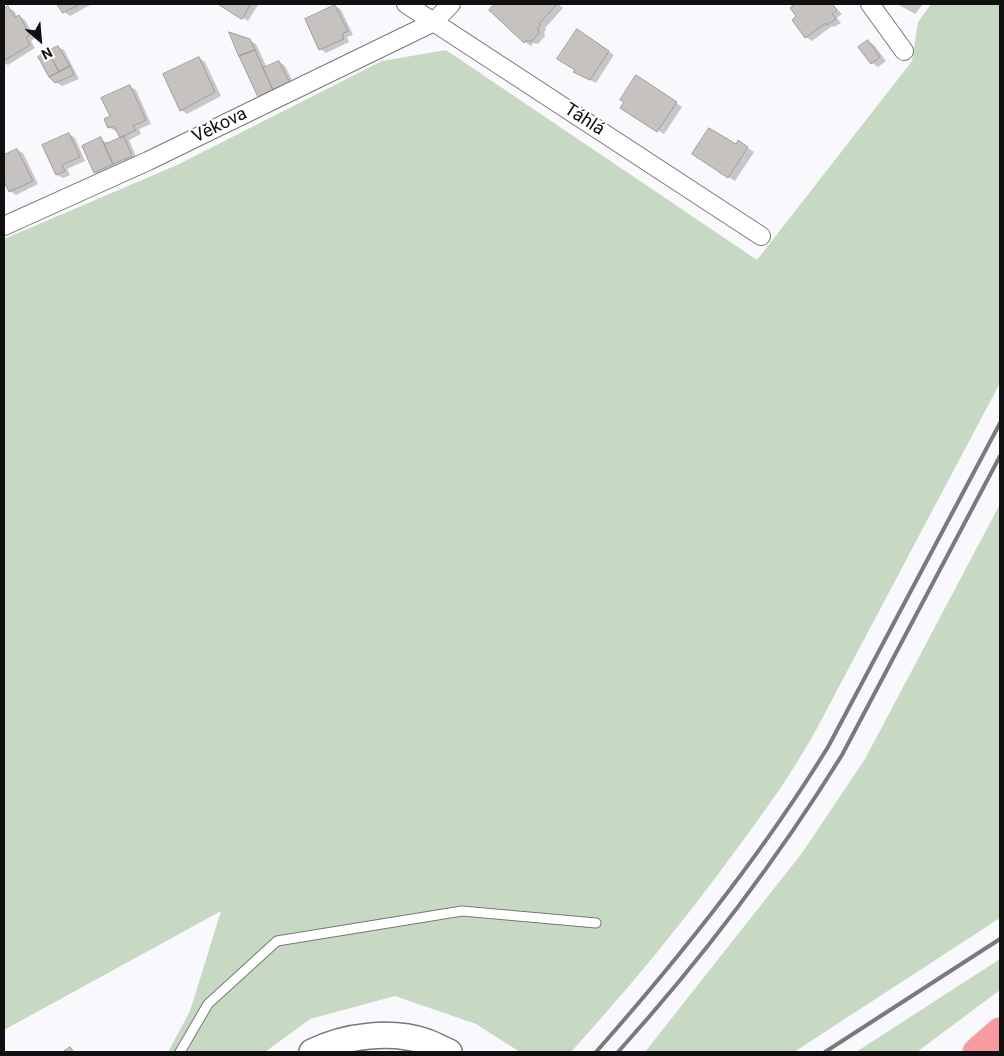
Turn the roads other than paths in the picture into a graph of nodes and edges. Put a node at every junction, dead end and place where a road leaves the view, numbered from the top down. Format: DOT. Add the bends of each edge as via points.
graph roads {
  1 [pos="406,4"];
  2 [pos="450,4"];
  3 [pos="870,4"];
  4 [pos="434,22"];
  5 [pos="904,51"];
  6 [pos="4,226"];
  7 [pos="761,236"];
  8 [pos="596,923"];
  9 [pos="1000,1032"];
  10 [pos="180,1052"];
  11 [pos="312,1052"];
  12 [pos="449,1052"];
  13 [pos="977,1052"];
  1 -- 4 [label="street, Táhlá"];
  2 -- 4 [label="street"];
  3 -- 5 [label="street"];
  4 -- 6 [label="street, Věkova" via="148,161"];
  4 -- 7 [label="street, Táhlá"];
  8 -- 10 [label="lane" via="462,911 277,941 208,1004"];
  9 -- 13 [label="highway"];
  11 -- 12 [label="main road" via="352,1038 392,1035 427,1042"];
}
